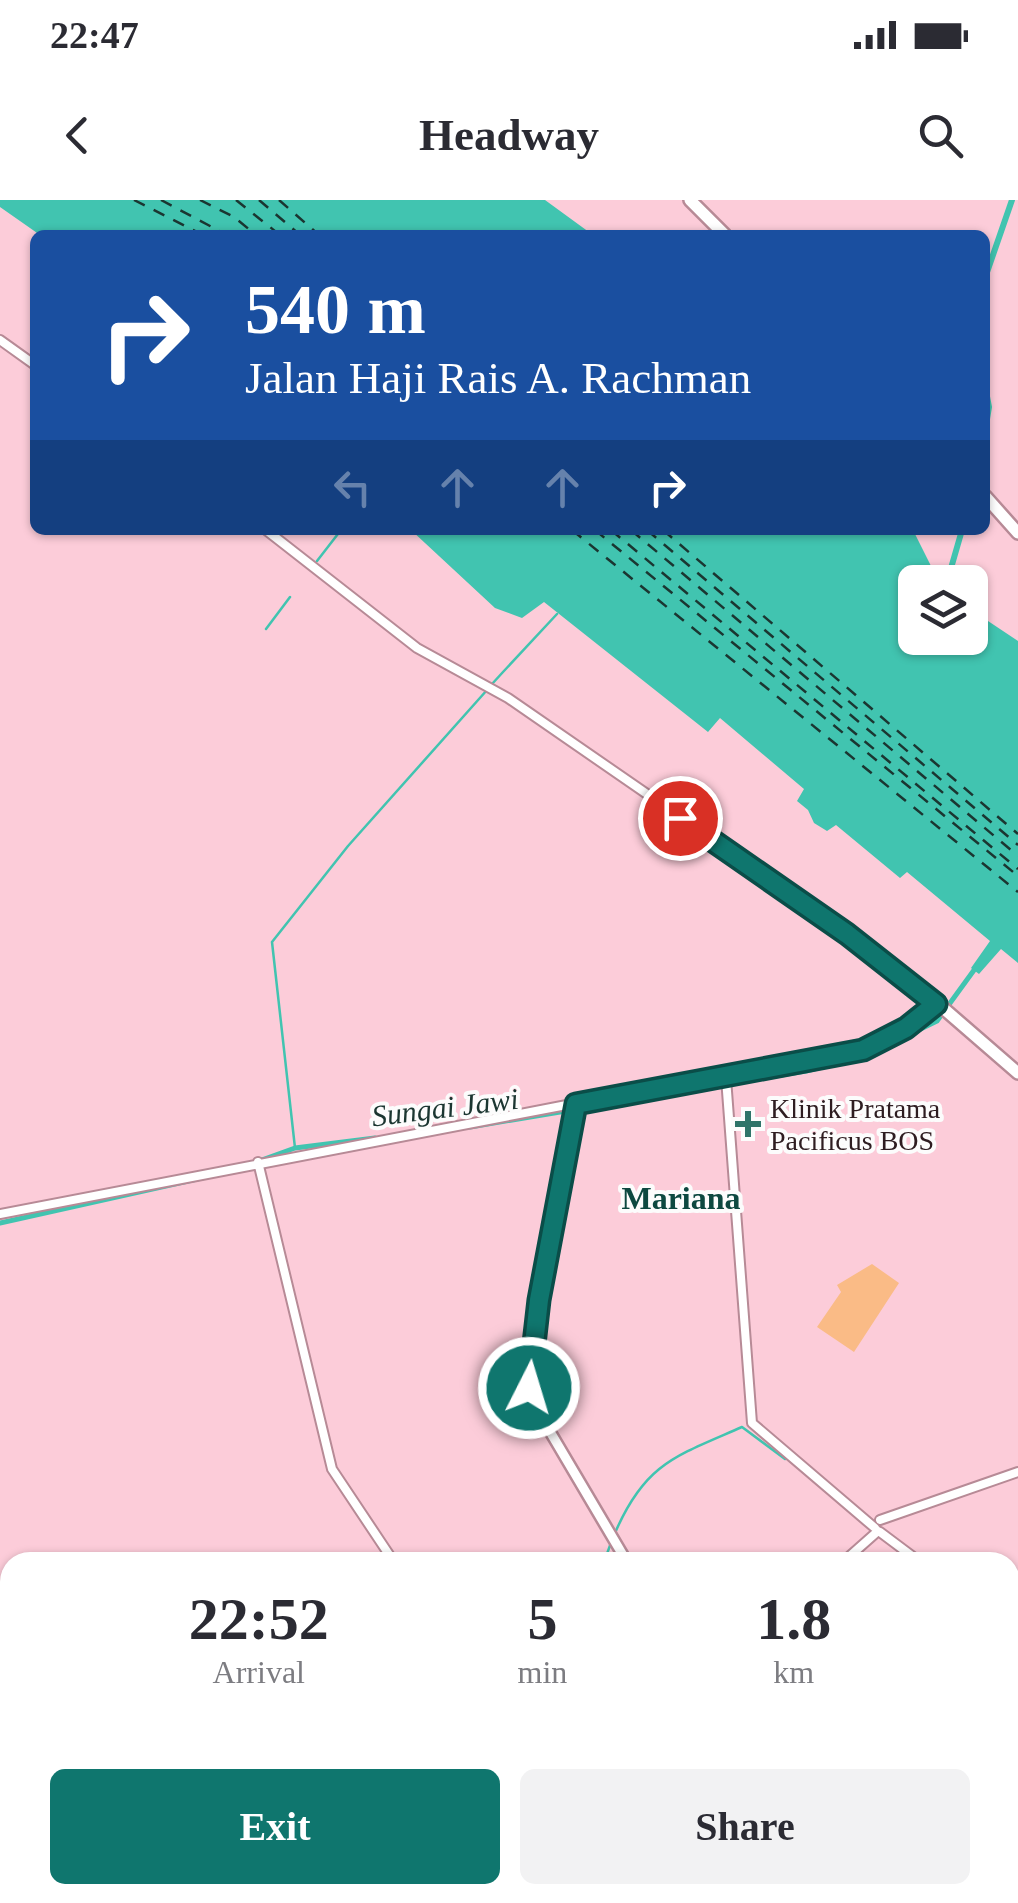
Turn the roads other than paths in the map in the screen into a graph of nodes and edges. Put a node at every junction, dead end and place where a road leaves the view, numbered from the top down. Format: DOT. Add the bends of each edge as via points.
graph roads {
  1 [pos="690,200"];
  2 [pos="721,230"];
  3 [pos="0,340"];
  4 [pos="30,362"];
  5 [pos="990,502"];
  6 [pos="1018,534"];
  7 [pos="272,535"];
  8 [pos="744,862"];
  9 [pos="947,1011"];
  10 [pos="1018,1070"];
  11 [pos="727,1084"];
  12 [pos="576,1109"];
  13 [pos="259,1167"];
  14 [pos="0,1214"];
  15 [pos="1018,1472"];
  16 [pos="881,1526"];
  17 [pos="387,1552"];
  18 [pos="621,1552"];
  19 [pos="854,1552"];
  20 [pos="907,1552"];
  1 -- 2 [label="highway"];
  3 -- 4 [label="street"];
  5 -- 6 [label="highway"];
  7 -- 8 [label="street" via="417,648 508,698"];
  8 -- 9 [label="highway"];
  8 -- 9 [label="highway"];
  9 -- 10 [label="highway"];
  9 -- 11 [label="main road" via="863,1050"];
  11 -- 12 [label="main road"];
  11 -- 16 [label="street" via="752,1423"];
  12 -- 13 [label="street" via="280,1158"];
  12 -- 18 [label="main road" via="539,1300 529,1396"];
  13 -- 14 [label="street"];
  13 -- 17 [label="street" via="332,1469"];
  15 -- 16 [label="street" via="896,1514"];
  16 -- 19 [label="street"];
  16 -- 20 [label="street"];
}
